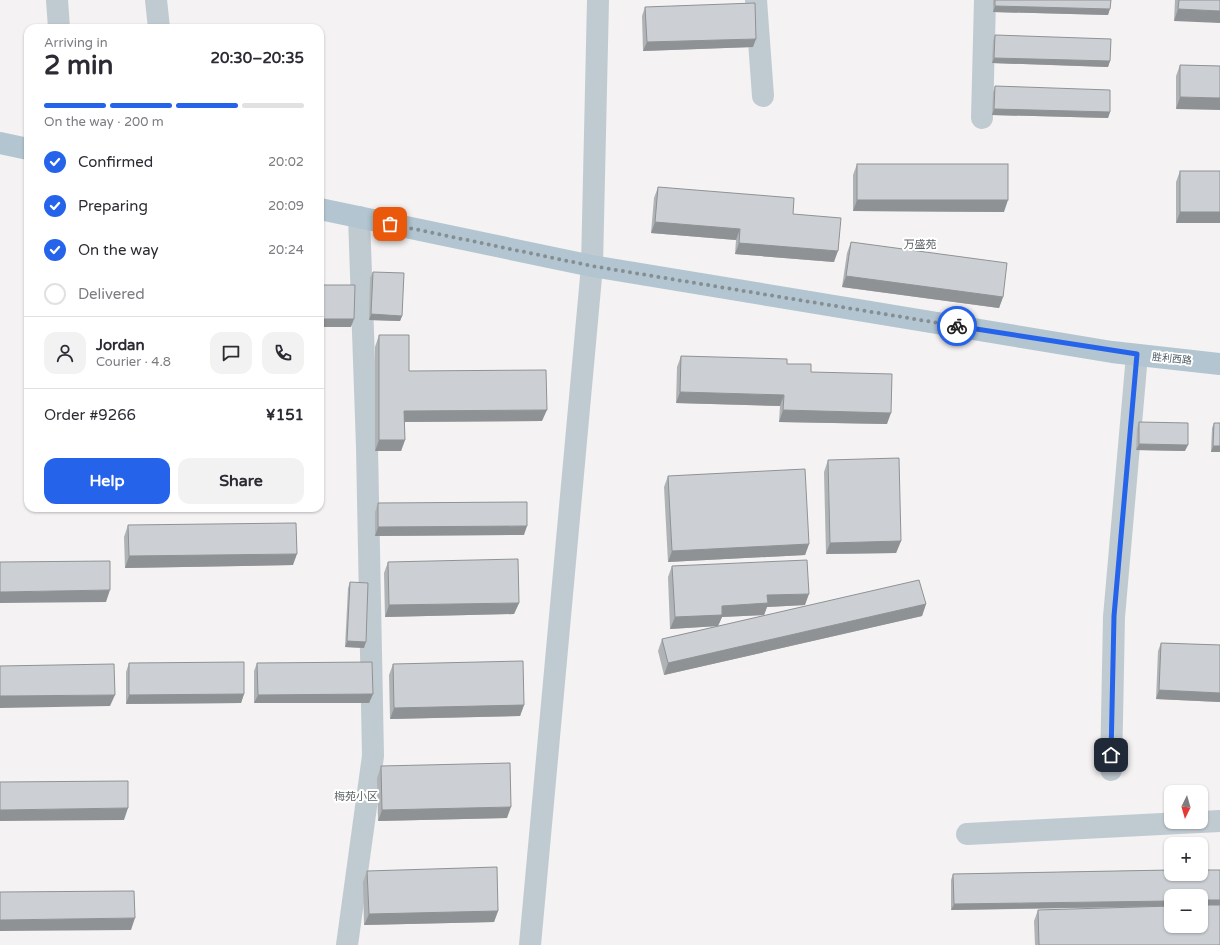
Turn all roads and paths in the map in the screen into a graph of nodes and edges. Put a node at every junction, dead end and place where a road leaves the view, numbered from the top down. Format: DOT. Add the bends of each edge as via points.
graph roads {
  1 [pos="57,0"];
  2 [pos="156,0"];
  3 [pos="598,0"];
  4 [pos="756,0"];
  5 [pos="985,0"];
  6 [pos="59,24"];
  7 [pos="159,24"];
  8 [pos="763,96"];
  9 [pos="982,118"];
  10 [pos="0,143"];
  11 [pos="24,148"];
  12 [pos="324,210"];
  13 [pos="359,217"];
  14 [pos="592,266"];
  15 [pos="1137,354"];
  16 [pos="1220,364"];
  17 [pos="1111,770"];
  18 [pos="1220,821"];
  19 [pos="967,834"];
  20 [pos="347,945"];
  21 [pos="530,945"];
  1 -- 6 [label="street"];
  2 -- 7 [label="street"];
  3 -- 14 [label="street"];
  4 -- 8 [label="street"];
  5 -- 9 [label="street"];
  10 -- 11 [label="main road"];
  12 -- 13 [label="main road, 胜利西路"];
  13 -- 14 [label="main road, 胜利西路"];
  13 -- 20 [label="street" via="373,756"];
  14 -- 15 [label="main road, 胜利西路"];
  14 -- 21 [label="street"];
  15 -- 16 [label="main road, 胜利西路"];
  15 -- 17 [label="street" via="1114,616"];
  18 -- 19 [label="street"];
}
